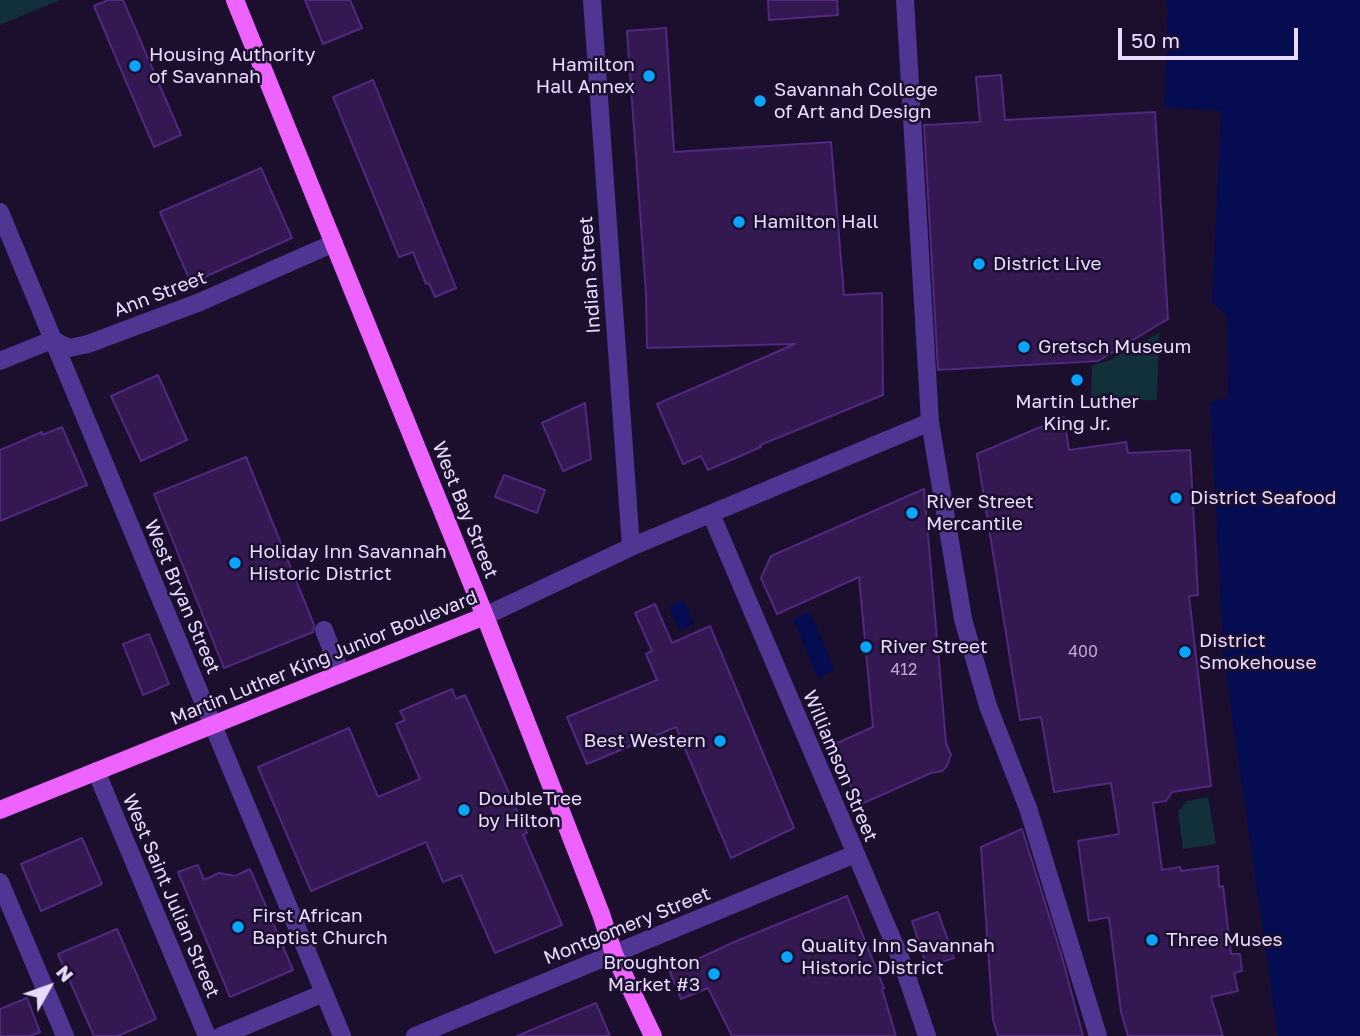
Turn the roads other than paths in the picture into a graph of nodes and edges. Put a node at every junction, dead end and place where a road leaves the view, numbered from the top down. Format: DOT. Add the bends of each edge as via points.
graph roads {
  1 [pos="235,0"];
  2 [pos="592,0"];
  3 [pos="905,0"];
  4 [pos="0,212"];
  5 [pos="334,243"];
  6 [pos="52,340"];
  7 [pos="0,361"];
  8 [pos="930,422"];
  9 [pos="711,514"];
  10 [pos="631,547"];
  11 [pos="485,616"];
  12 [pos="324,629"];
  13 [pos="341,674"];
  14 [pos="212,725"];
  15 [pos="96,771"];
  16 [pos="0,810"];
  17 [pos="855,854"];
  18 [pos="0,881"];
  19 [pos="614,954"];
  20 [pos="324,993"];
  21 [pos="65,1036"];
  22 [pos="207,1036"];
  23 [pos="221,1036"];
  24 [pos="342,1036"];
  25 [pos="415,1036"];
  26 [pos="653,1036"];
  27 [pos="927,1036"];
  28 [pos="1098,1036"];
  1 -- 5 [label="main road, West Bay Street"];
  2 -- 10 [label="street, Indian Street"];
  3 -- 8 [label="street"];
  4 -- 6 [label="street, West Bryan Street"];
  5 -- 6 [label="street, Ann Street" via="200,302 88,344 69,348"];
  5 -- 11 [label="main road, West Bay Street"];
  6 -- 7 [label="street"];
  6 -- 14 [label="street, West Bryan Street"];
  8 -- 9 [label="street, Martin Luther King Junior Boulevard"];
  8 -- 28 [label="street" via="963,619 988,706 1028,808"];
  9 -- 10 [label="street, Martin Luther King Junior Boulevard"];
  9 -- 17 [label="street, Williamson Street"];
  10 -- 11 [label="street, Martin Luther King Junior Boulevard"];
  11 -- 13 [label="main road, Martin Luther King Junior Boulevard"];
  11 -- 19 [label="main road, West Bay Street"];
  12 -- 13 [label="street"];
  13 -- 14 [label="main road, Martin Luther King Junior Boulevard"];
  14 -- 15 [label="main road, Martin Luther King Junior Boulevard"];
  14 -- 20 [label="street, West Bryan Street"];
  15 -- 16 [label="main road, Martin Luther King Junior Boulevard"];
  15 -- 22 [label="street, West Saint Julian Street"];
  17 -- 19 [label="street, Montgomery Street"];
  17 -- 27 [label="street, Williamson Street" via="902,962"];
  18 -- 21 [label="street"];
  19 -- 25 [label="street, Montgomery Street"];
  19 -- 26 [label="main road, West Bay Street"];
  20 -- 23 [label="street"];
  20 -- 24 [label="street, West Bryan Street"];
}
